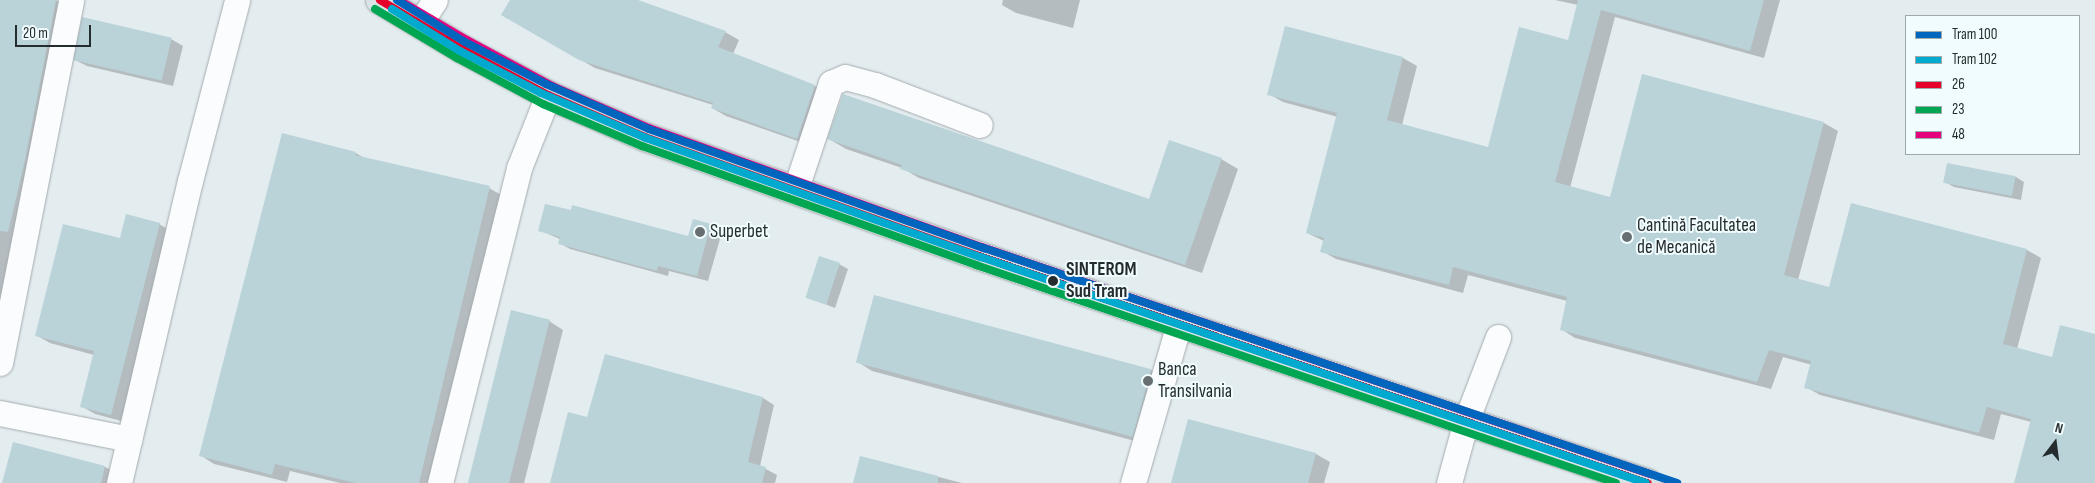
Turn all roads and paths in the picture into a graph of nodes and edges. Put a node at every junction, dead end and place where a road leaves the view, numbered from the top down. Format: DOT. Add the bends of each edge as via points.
graph roads {
  1 [pos="71,0"];
  2 [pos="237,0"];
  3 [pos="380,0"];
  4 [pos="435,0"];
  5 [pos="420,23"];
  6 [pos="548,95"];
  7 [pos="980,125"];
  8 [pos="795,191"];
  9 [pos="1179,324"];
  10 [pos="1498,337"];
  11 [pos="0,363"];
  12 [pos="0,414"];
  13 [pos="1466,421"];
  14 [pos="130,439"];
  15 [pos="120,483"];
  16 [pos="440,483"];
  17 [pos="1133,483"];
  18 [pos="1449,483"];
  19 [pos="1647,483"];
  1 -- 11 [label="street"];
  2 -- 14 [label="street" via="190,181"];
  3 -- 5 [label="main road"];
  4 -- 5 [label="street"];
  5 -- 6 [label="main road"];
  6 -- 8 [label="main road" via="646,137"];
  6 -- 16 [label="street" via="519,168"];
  7 -- 8 [label="street" via="875,85 845,77 831,83"];
  8 -- 9 [label="main road"];
  9 -- 13 [label="main road"];
  9 -- 17 [label="street"];
  10 -- 13 [label="street"];
  12 -- 14 [label="street"];
  13 -- 18 [label="street"];
  13 -- 19 [label="main road"];
  14 -- 15 [label="street"];
}
